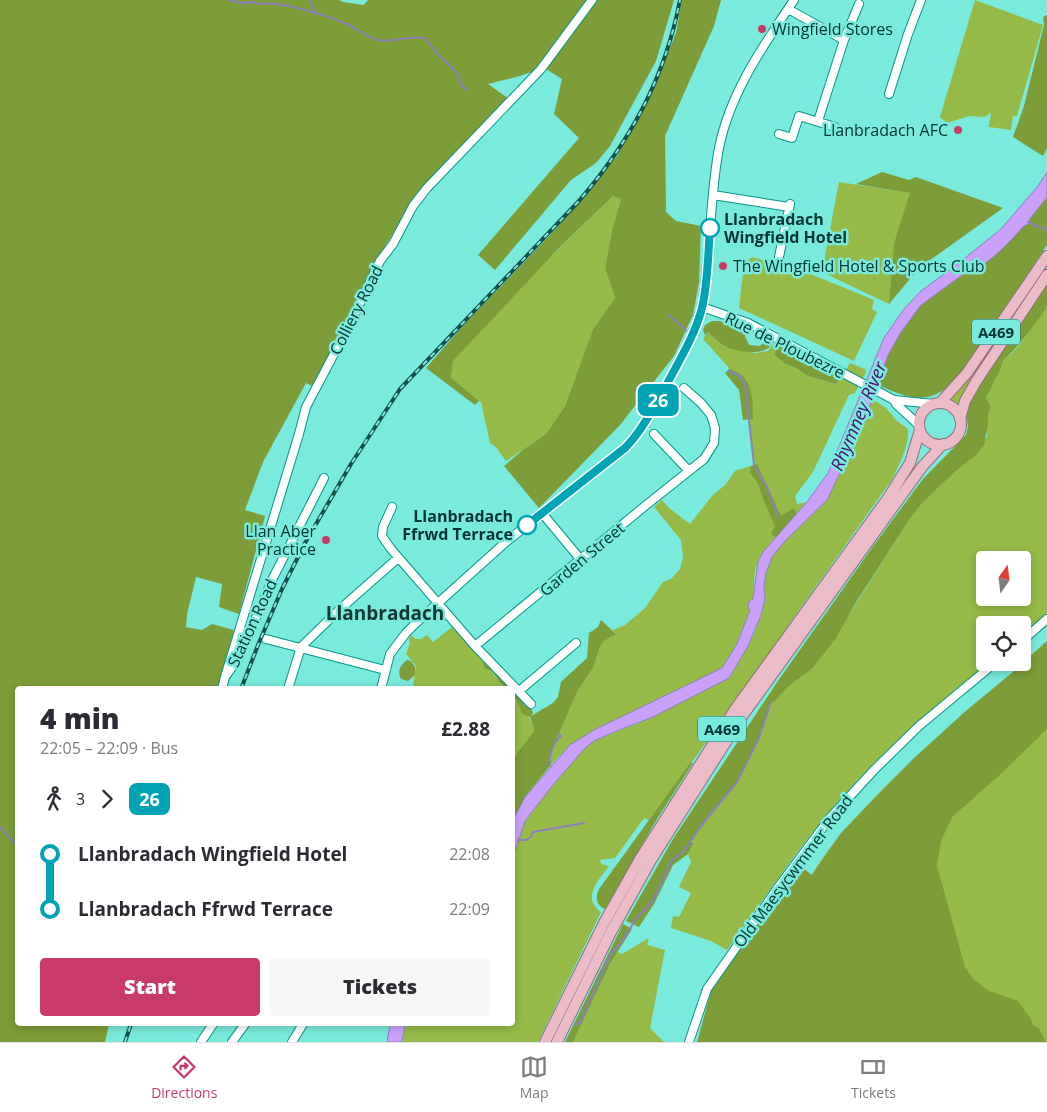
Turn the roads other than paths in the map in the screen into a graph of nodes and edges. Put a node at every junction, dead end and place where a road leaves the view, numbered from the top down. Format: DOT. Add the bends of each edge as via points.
graph roads {
  1 [pos="592,0"];
  2 [pos="794,0"];
  3 [pos="921,0"];
  4 [pos="859,4"];
  5 [pos="788,9"];
  6 [pos="844,40"];
  7 [pos="889,94"];
  8 [pos="818,122"];
  9 [pos="835,127"];
  10 [pos="778,134"];
  11 [pos="713,195"];
  12 [pos="1047,256"];
  13 [pos="779,257"];
  14 [pos="1047,275"];
  15 [pos="702,307"];
  16 [pos="684,388"];
  17 [pos="894,400"];
  18 [pos="937,404"];
  19 [pos="960,419"];
  20 [pos="920,428"];
  21 [pos="654,434"];
  22 [pos="943,444"];
  23 [pos="689,471"];
  24 [pos="324,478"];
  25 [pos="392,507"];
  26 [pos="541,515"];
  27 [pos="398,558"];
  28 [pos="581,560"];
  29 [pos="438,604"];
  30 [pos="1047,619"];
  31 [pos="1031,633"];
  32 [pos="266,639"];
  33 [pos="576,643"];
  34 [pos="476,646"];
  35 [pos="301,647"];
  36 [pos="385,670"];
  37 [pos="985,671"];
  38 [pos="225,677"];
  39 [pos="223,686"];
  40 [pos="289,686"];
  41 [pos="382,686"];
  42 [pos="513,686"];
  43 [pos="515,688"];
  44 [pos="518,691"];
  45 [pos="531,704"];
  46 [pos="212,1026"];
  47 [pos="244,1026"];
  48 [pos="302,1026"];
  49 [pos="201,1042"];
  50 [pos="232,1042"];
  51 [pos="292,1042"];
  52 [pos="546,1042"];
  53 [pos="557,1042"];
  54 [pos="688,1042"];
  1 -- 38 [label="street, Colliery Road" via="541,69 427,188 380,261 306,407"];
  2 -- 5 [label="street"];
  3 -- 7 [label="street"];
  4 -- 6 [label="street"];
  5 -- 6 [label="street"];
  5 -- 11 [label="street" via="767,39 737,94 719,146"];
  6 -- 8 [label="street"];
  8 -- 9 [label="street"];
  8 -- 10 [label="street" via="799,116 792,138"];
  11 -- 13 [label="street" via="790,204"];
  11 -- 15 [label="street"];
  12 -- 18 [label="main road, A469" via="967,373"];
  14 -- 19 [label="main road, A469" via="977,380 965,401"];
  15 -- 17 [label="street, Rue de Ploubezre" via="748,323"];
  15 -- 26 [label="street" via="688,345 633,440"];
  16 -- 23 [label="street, Garden Street" via="711,415 715,428 714,443 704,459"];
  17 -- 18 [label="street, Rue de Ploubezre"];
  17 -- 20 [label="street, Rue de Ploubezre"];
  18 -- 19 [label="main road" via="953,407"];
  18 -- 20 [label="main road" via="923,412"];
  19 -- 22 [label="main road" via="959,432 950,442"];
  20 -- 22 [label="main road" via="932,443"];
  20 -- 52 [label="main road, A469" via="910,463 888,498 736,708 640,859"];
  21 -- 23 [label="street"];
  22 -- 53 [label="main road, A469" via="922,467 742,715 651,860"];
  23 -- 28 [label="street, Garden Street"];
  24 -- 38 [label="street, Station Road" via="273,578 238,659"];
  25 -- 27 [label="street" via="382,536"];
  26 -- 28 [label="street"];
  26 -- 29 [label="street" via="507,541"];
  27 -- 29 [label="street"];
  27 -- 35 [label="street"];
  28 -- 34 [label="street, Garden Street"];
  29 -- 34 [label="street"];
  29 -- 36 [label="street" via="400,640 390,654"];
  30 -- 31 [label="street"];
  32 -- 35 [label="street"];
  33 -- 44 [label="street"];
  34 -- 42 [label="street"];
  35 -- 36 [label="street"];
  35 -- 40 [label="street"];
  36 -- 41 [label="street"];
  37 -- 54 [label="street, Old Maesycwmmer Road" via="919,726 830,818 707,989"];
  38 -- 39 [label="street, Station Road"];
  43 -- 44 [label="street"];
  44 -- 45 [label="street"];
  46 -- 49 [label="street"];
  47 -- 50 [label="street"];
  48 -- 51 [label="street"];
}
